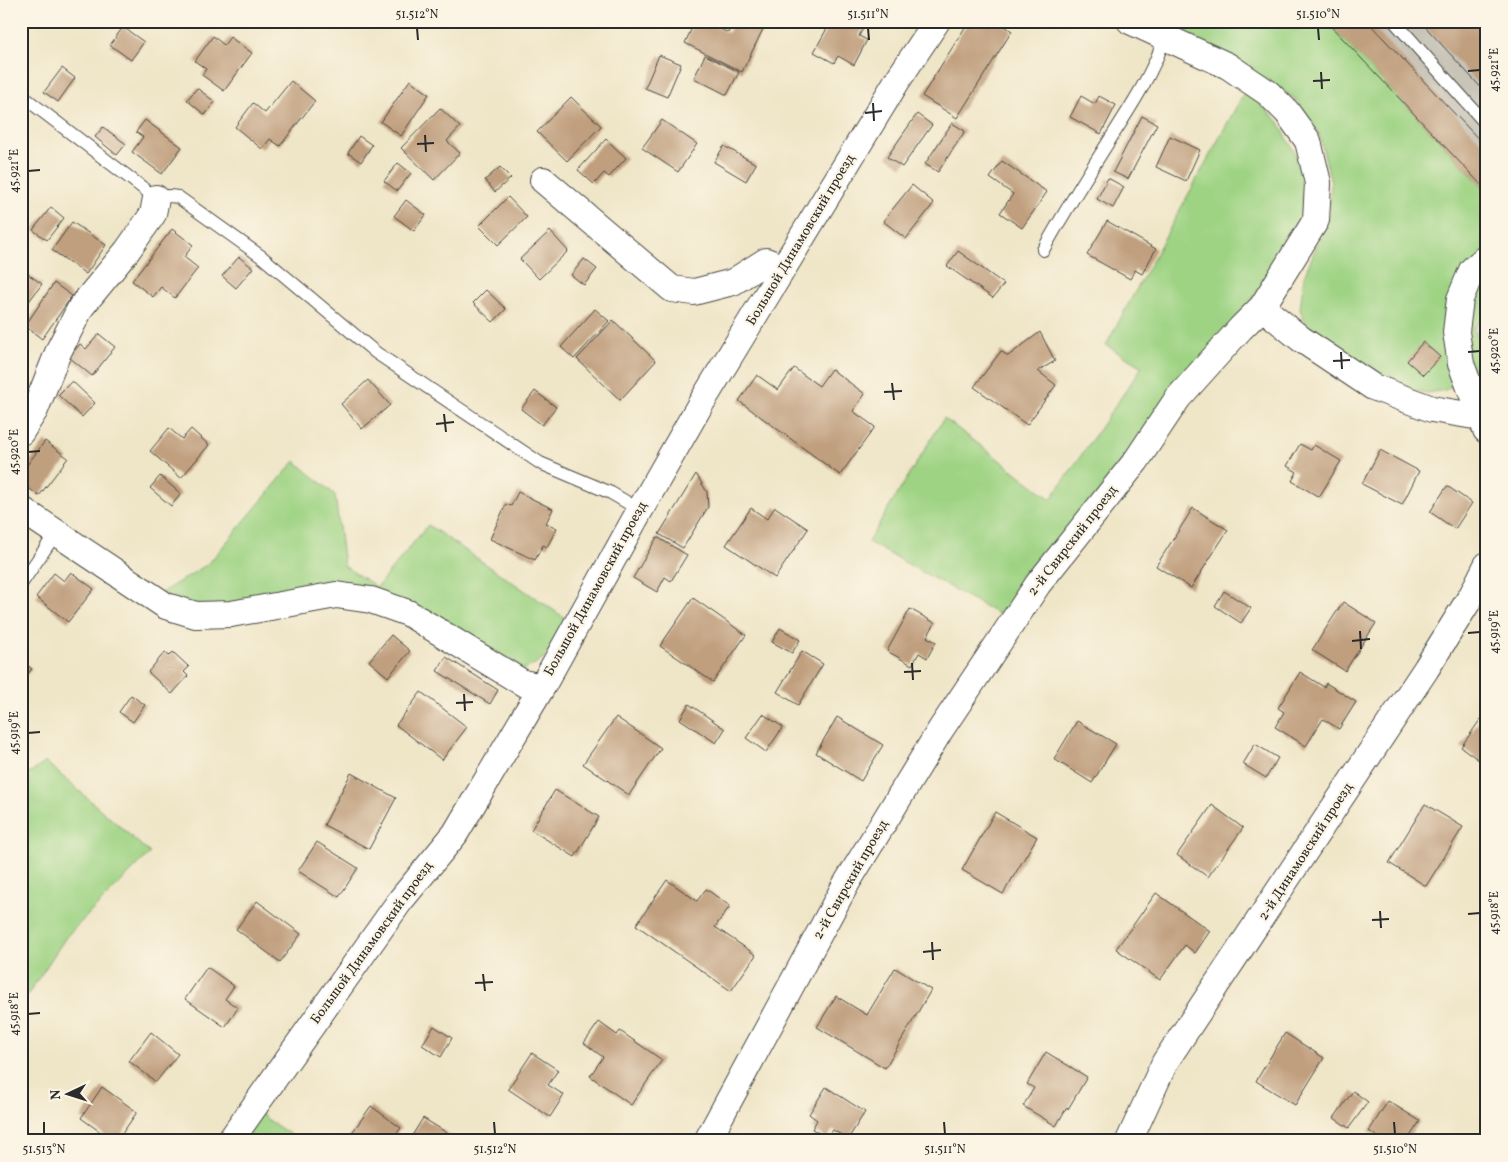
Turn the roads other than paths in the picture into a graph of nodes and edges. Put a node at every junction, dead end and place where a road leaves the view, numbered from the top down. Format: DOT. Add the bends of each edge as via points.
graph roads {
  1 [pos="937,21"];
  2 [pos="1130,21"];
  3 [pos="1394,21"];
  4 [pos="1165,37"];
  5 [pos="21,95"];
  6 [pos="1487,125"];
  7 [pos="543,180"];
  8 [pos="156,198"];
  9 [pos="1044,250"];
  10 [pos="1487,257"];
  11 [pos="783,268"];
  12 [pos="1262,308"];
  13 [pos="1485,421"];
  14 [pos="21,432"];
  15 [pos="21,509"];
  16 [pos="640,510"];
  17 [pos="56,533"];
  18 [pos="1487,565"];
  19 [pos="21,584"];
  20 [pos="542,687"];
  21 [pos="230,1141"];
  22 [pos="706,1141"];
  23 [pos="1128,1141"];
  1 -- 11 [label="street, Большой Динамовский проезд"];
  2 -- 4 [label="street, 2-й Свирский проезд"];
  3 -- 6 [label="lane"];
  4 -- 9 [label="lane" via="1139,93"];
  4 -- 12 [label="street, 2-й Свирский проезд" via="1228,66 1268,93 1308,141 1318,183 1316,220"];
  5 -- 8 [label="lane"];
  7 -- 11 [label="street" via="672,289 694,292 733,282 766,261"];
  8 -- 14 [label="street" via="153,214 81,307 59,350 35,410"];
  8 -- 16 [label="lane" via="178,197 262,257 375,352 540,463 611,493"];
  10 -- 13 [label="street" via="1472,270 1460,299 1456,332 1461,364"];
  11 -- 16 [label="street, Большой Динамовский проезд"];
  12 -- 13 [label="street" via="1301,339 1373,387 1432,408"];
  12 -- 22 [label="street, 2-й Свирский проезд" via="1178,398 1136,461 1038,584 946,721 846,884"];
  15 -- 17 [label="street"];
  16 -- 20 [label="street, Большой Динамовский проезд"];
  17 -- 19 [label="lane"];
  17 -- 20 [label="street" via="166,606 196,615 231,614 336,595 371,600 408,613 523,683"];
  18 -- 23 [label="street, 2-й Динамовский проезд" via="1426,669 1165,1062"];
  20 -- 21 [label="street, Большой Динамовский проезд" via="455,834 400,901"];
}
